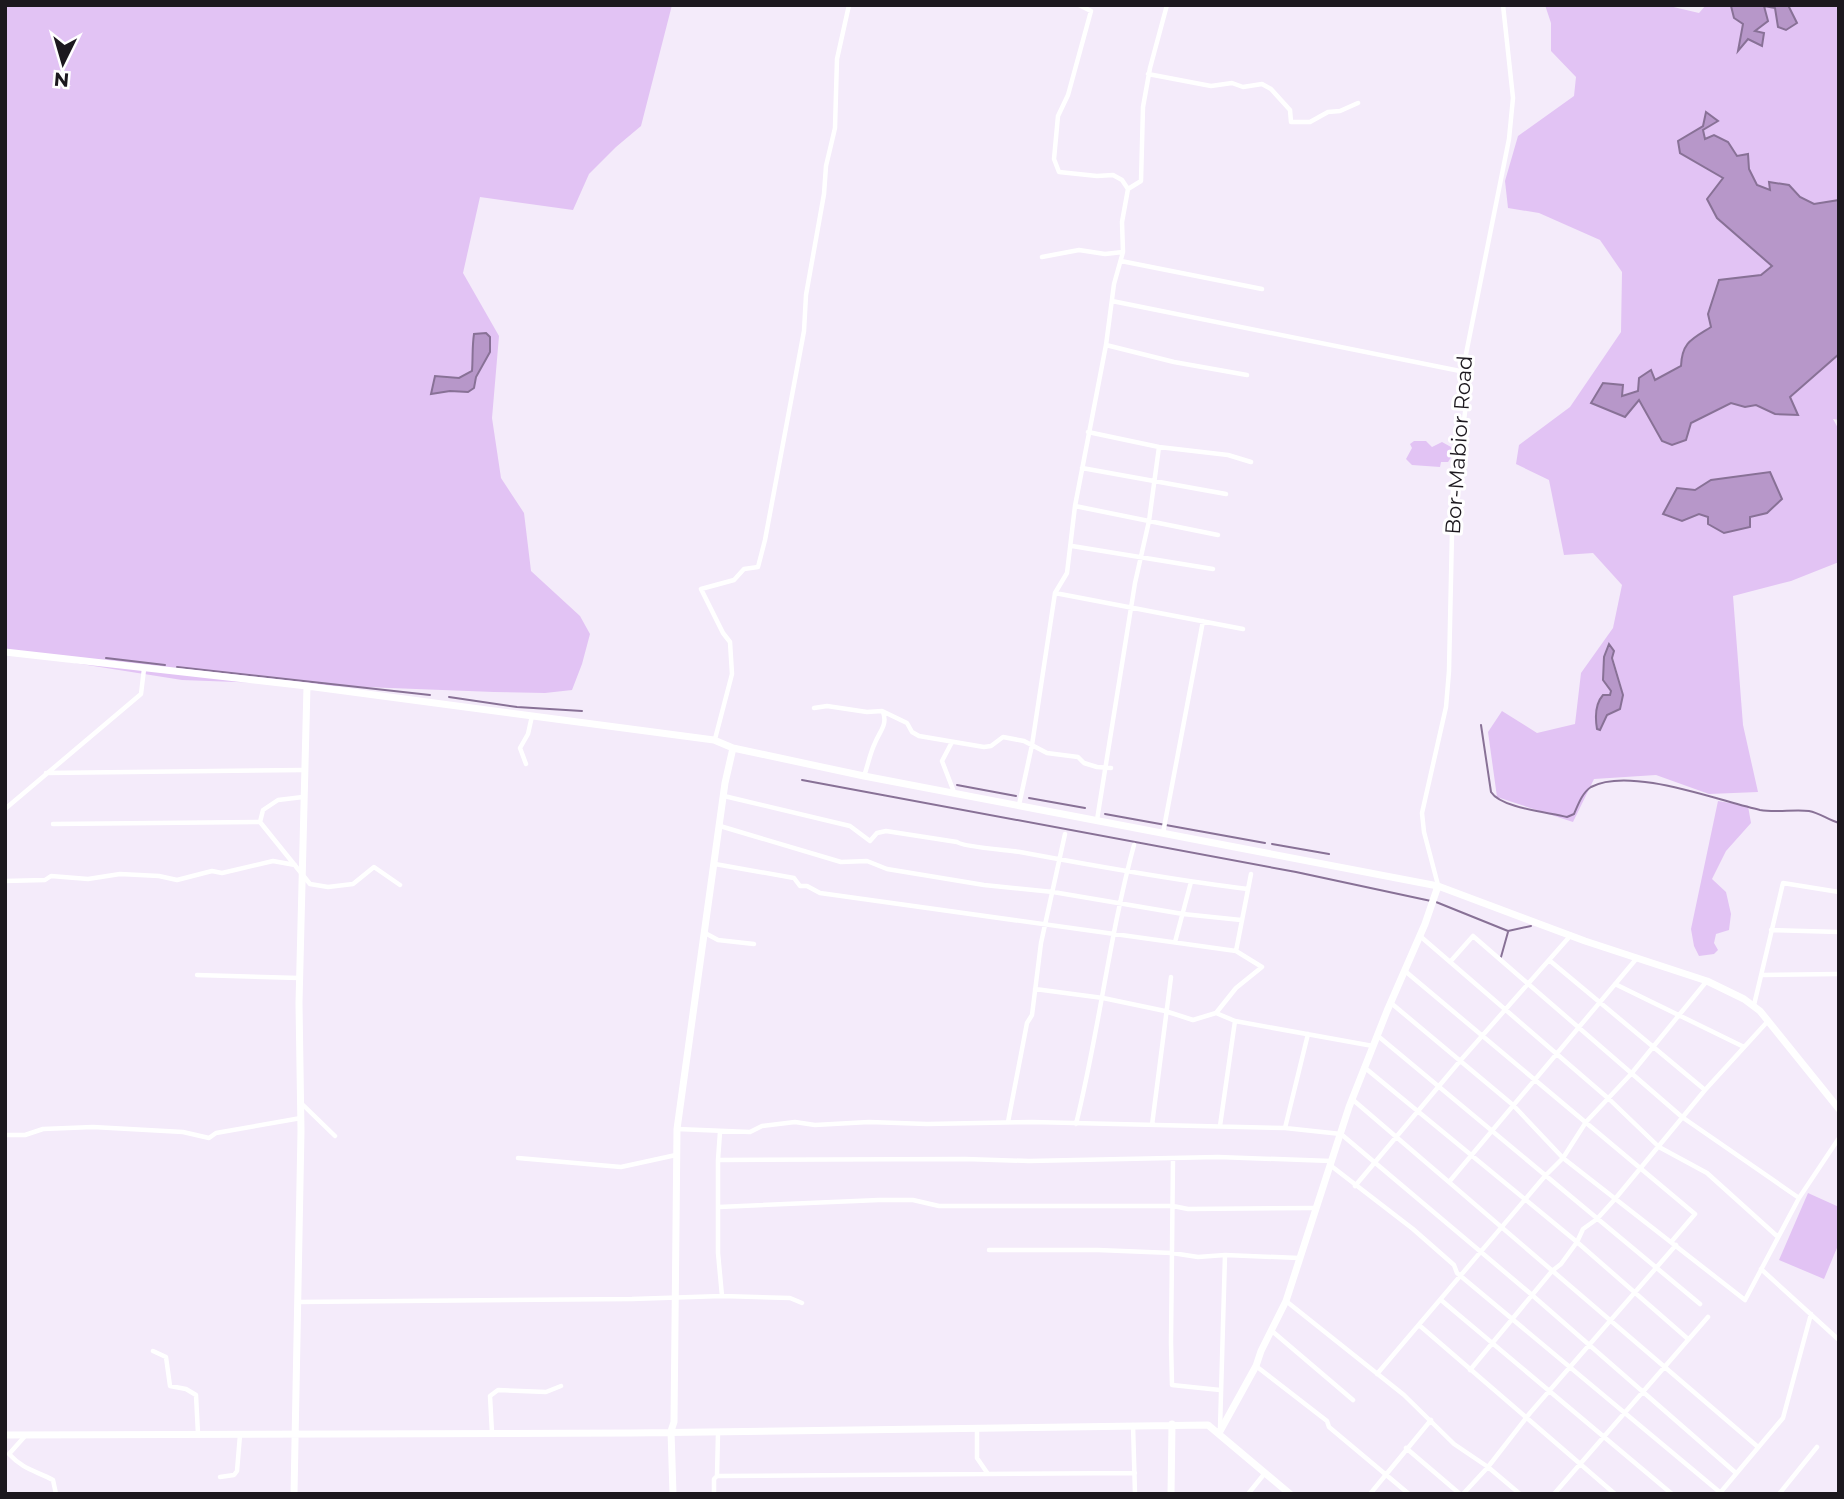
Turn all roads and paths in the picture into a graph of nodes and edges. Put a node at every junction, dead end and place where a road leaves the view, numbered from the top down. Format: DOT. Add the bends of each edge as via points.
graph roads {
  1 [pos="849,5"];
  2 [pos="1079,5"];
  3 [pos="1167,5"];
  4 [pos="1503,5"];
  5 [pos="1148,74"];
  6 [pos="1358,103"];
  7 [pos="1128,190"];
  8 [pos="1122,252"];
  9 [pos="1042,257"];
  10 [pos="1121,261"];
  11 [pos="1262,289"];
  12 [pos="1112,301"];
  13 [pos="1106,345"];
  14 [pos="1465,372"];
  15 [pos="1247,375"];
  16 [pos="1088,432"];
  17 [pos="1159,447"];
  18 [pos="1251,462"];
  19 [pos="1082,468"];
  20 [pos="1153,481"];
  21 [pos="1226,494"];
  22 [pos="1075,506"];
  23 [pos="1149,522"];
  24 [pos="1218,535"];
  25 [pos="1072,546"];
  26 [pos="1139,558"];
  27 [pos="1213,569"];
  28 [pos="1055,593"];
  29 [pos="1131,606"];
  30 [pos="1203,621"];
  31 [pos="1243,629"];
  32 [pos="5,652"];
  33 [pos="144,669"];
  34 [pos="307,687"];
  35 [pos="814,708"];
  36 [pos="882,710"];
  37 [pos="532,715"];
  38 [pos="714,740"];
  39 [pos="952,742"];
  40 [pos="1032,745"];
  41 [pos="733,748"];
  42 [pos="526,764"];
  43 [pos="1108,768"];
  44 [pos="304,770"];
  45 [pos="46,773"];
  46 [pos="864,776"];
  47 [pos="954,792"];
  48 [pos="724,796"];
  49 [pos="303,797"];
  50 [pos="1019,806"];
  51 [pos="5,809"];
  52 [pos="1097,820"];
  53 [pos="260,822"];
  54 [pos="53,824"];
  55 [pos="720,826"];
  56 [pos="1163,833"];
  57 [pos="1065,834"];
  58 [pos="1134,845"];
  59 [pos="1060,858"];
  60 [pos="715,864"];
  61 [pos="295,865"];
  62 [pos="1127,871"];
  63 [pos="301,874"];
  64 [pos="1251,874"];
  65 [pos="5,881"];
  66 [pos="1191,882"];
  67 [pos="400,885"];
  68 [pos="1438,886"];
  69 [pos="1248,889"];
  70 [pos="1054,892"];
  71 [pos="1839,892"];
  72 [pos="1121,904"];
  73 [pos="1183,914"];
  74 [pos="1241,920"];
  75 [pos="1046,923"];
  76 [pos="1771,930"];
  77 [pos="1839,932"];
  78 [pos="704,933"];
  79 [pos="1113,933"];
  80 [pos="1572,935"];
  81 [pos="1420,936"];
  82 [pos="1175,942"];
  83 [pos="754,944"];
  84 [pos="1236,951"];
  85 [pos="1637,957"];
  86 [pos="1549,960"];
  87 [pos="1450,962"];
  88 [pos="1405,971"];
  89 [pos="1839,974"];
  90 [pos="197,975"];
  91 [pos="1762,975"];
  92 [pos="1171,977"];
  93 [pos="299,978"];
  94 [pos="1707,981"];
  95 [pos="1527,984"];
  96 [pos="1615,984"];
  97 [pos="1035,989"];
  98 [pos="1102,998"];
  99 [pos="1600,1001"];
  100 [pos="1391,1003"];
  101 [pos="1754,1006"];
  102 [pos="1505,1009"];
  103 [pos="1165,1011"];
  104 [pos="1216,1013"];
  105 [pos="1680,1014"];
  106 [pos="1235,1021"];
  107 [pos="1768,1021"];
  108 [pos="1577,1029"];
  109 [pos="1308,1034"];
  110 [pos="1482,1035"];
  111 [pos="1377,1036"];
  112 [pos="1373,1046"];
  113 [pos="1653,1047"];
  114 [pos="1744,1047"];
  115 [pos="1556,1054"];
  116 [pos="1460,1060"];
  117 [pos="1364,1067"];
  118 [pos="1631,1074"];
  119 [pos="1535,1080"];
  120 [pos="1438,1086"];
  121 [pos="1705,1090"];
  122 [pos="1352,1099"];
  123 [pos="1608,1099"];
  124 [pos="301,1103"];
  125 [pos="1513,1105"];
  126 [pos="1839,1109"];
  127 [pos="1417,1110"];
  128 [pos="1682,1117"];
  129 [pos="301,1118"];
  130 [pos="1008,1122"];
  131 [pos="1586,1122"];
  132 [pos="1076,1124"];
  133 [pos="1152,1125"];
  134 [pos="1220,1126"];
  135 [pos="1284,1128"];
  136 [pos="677,1129"];
  137 [pos="1492,1131"];
  138 [pos="720,1132"];
  139 [pos="1341,1134"];
  140 [pos="5,1135"];
  141 [pos="335,1136"];
  142 [pos="1395,1136"];
  143 [pos="1839,1138"];
  144 [pos="1659,1147"];
  145 [pos="676,1155"];
  146 [pos="1472,1155"];
  147 [pos="1173,1157"];
  148 [pos="519,1158"];
  149 [pos="1563,1158"];
  150 [pos="718,1160"];
  151 [pos="1375,1162"];
  152 [pos="1331,1163"];
  153 [pos="1640,1168"];
  154 [pos="1545,1176"];
  155 [pos="1449,1182"];
  156 [pos="1355,1186"];
  157 [pos="1799,1198"];
  158 [pos="1615,1199"];
  159 [pos="1525,1200"];
  160 [pos="1173,1206"];
  161 [pos="719,1207"];
  162 [pos="1317,1208"];
  163 [pos="1597,1219"];
  164 [pos="1502,1228"];
  165 [pos="1779,1237"];
  166 [pos="1577,1242"];
  167 [pos="1674,1243"];
  168 [pos="989,1250"];
  169 [pos="1482,1252"];
  170 [pos="1172,1253"];
  171 [pos="1225,1255"];
  172 [pos="1300,1258"];
  173 [pos="1657,1269"];
  174 [pos="1761,1269"];
  175 [pos="1552,1271"];
  176 [pos="1461,1276"];
  177 [pos="1635,1294"];
  178 [pos="1532,1295"];
  179 [pos="722,1296"];
  180 [pos="677,1297"];
  181 [pos="1441,1300"];
  182 [pos="1286,1301"];
  183 [pos="296,1302"];
  184 [pos="802,1303"];
  185 [pos="1700,1304"];
  186 [pos="1811,1314"];
  187 [pos="1708,1317"];
  188 [pos="1512,1318"];
  189 [pos="1611,1321"];
  190 [pos="1419,1325"];
  191 [pos="1271,1331"];
  192 [pos="1688,1339"];
  193 [pos="1839,1340"];
  194 [pos="1492,1343"];
  195 [pos="1589,1346"];
  196 [pos="153,1351"];
  197 [pos="1256,1366"];
  198 [pos="1571,1367"];
  199 [pos="1664,1367"];
  200 [pos="1471,1370"];
  201 [pos="1377,1374"];
  202 [pos="561,1386"];
  203 [pos="1220,1390"];
  204 [pos="1642,1391"];
  205 [pos="1549,1392"];
  206 [pos="1353,1400"];
  207 [pos="1624,1412"];
  208 [pos="1526,1418"];
  209 [pos="1431,1420"];
  210 [pos="1172,1424"];
  211 [pos="1133,1425"];
  212 [pos="977,1428"];
  213 [pos="671,1431"];
  214 [pos="718,1431"];
  215 [pos="1219,1433"];
  216 [pos="294,1434"];
  217 [pos="492,1434"];
  218 [pos="26,1435"];
  219 [pos="198,1435"];
  220 [pos="240,1435"];
  221 [pos="5,1436"];
  222 [pos="1603,1436"];
  223 [pos="1758,1447"];
  224 [pos="1817,1447"];
  225 [pos="1406,1448"];
  226 [pos="7,1456"];
  227 [pos="1579,1463"];
  228 [pos="1488,1467"];
  229 [pos="1135,1472"];
  230 [pos="1265,1473"];
  231 [pos="1736,1473"];
  232 [pos="988,1474"];
  233 [pos="1385,1474"];
  234 [pos="717,1476"];
  235 [pos="220,1477"];
  236 [pos="1720,1493"];
  237 [pos="56,1494"];
  238 [pos="294,1494"];
  239 [pos="673,1494"];
  240 [pos="714,1494"];
  241 [pos="1135,1494"];
  242 [pos="1171,1494"];
  243 [pos="1248,1494"];
  244 [pos="1290,1494"];
  245 [pos="1370,1494"];
  246 [pos="1409,1494"];
  247 [pos="1462,1494"];
  248 [pos="1520,1494"];
  249 [pos="1554,1494"];
  250 [pos="1615,1494"];
  251 [pos="1672,1494"];
  252 [pos="1779,1494"];
  1 -- 38 [label="street" via="837,59 835,128 804,331 765,540 758,567 701,589 730,642 732,674"];
  2 -- 7 [label="street" via="1091,11 1058,116 1054,159 1059,172 1113,175"];
  3 -- 5 [label="street"];
  4 -- 14 [label="street, Bor-Mabior Road" via="1513,98"];
  5 -- 6 [label="street" via="1211,86 1262,84 1290,110 1291,122 1310,122"];
  5 -- 7 [label="street" via="1141,181"];
  7 -- 8 [label="street"];
  8 -- 9 [label="street" via="1079,250"];
  8 -- 10 [label="street"];
  10 -- 11 [label="street"];
  10 -- 12 [label="street"];
  12 -- 13 [label="street"];
  12 -- 14 [label="street"];
  13 -- 15 [label="street"];
  13 -- 16 [label="street"];
  14 -- 68 [label="street, Bor-Mabior Road" via="1466,404 1452,485 1450,671 1422,813"];
  16 -- 17 [label="street"];
  16 -- 19 [label="street"];
  17 -- 18 [label="street"];
  17 -- 20 [label="street"];
  19 -- 20 [label="street"];
  19 -- 22 [label="street"];
  20 -- 21 [label="street"];
  20 -- 23 [label="street"];
  22 -- 23 [label="street"];
  22 -- 25 [label="street"];
  23 -- 24 [label="street"];
  23 -- 26 [label="street"];
  25 -- 26 [label="street"];
  25 -- 28 [label="street" via="1068,572"];
  26 -- 27 [label="street"];
  26 -- 29 [label="street"];
  28 -- 29 [label="street"];
  28 -- 40 [label="street"];
  29 -- 30 [label="street"];
  29 -- 43 [label="street"];
  30 -- 31 [label="street"];
  30 -- 56 [label="street"];
  32 -- 33 [label="street"];
  33 -- 34 [label="street"];
  33 -- 45 [label="street" via="141,694"];
  34 -- 37 [label="street"];
  34 -- 44 [label="street"];
  35 -- 36 [label="street"];
  36 -- 39 [label="street" via="907,723 919,736"];
  36 -- 46 [label="street" via="883,731"];
  37 -- 38 [label="street"];
  37 -- 42 [label="street" via="520,748"];
  38 -- 41 [label="street"];
  39 -- 40 [label="street" via="991,746 1003,737"];
  39 -- 47 [label="street" via="942,761"];
  40 -- 43 [label="street"];
  40 -- 50 [label="street"];
  41 -- 46 [label="street"];
  41 -- 48 [label="street"];
  43 -- 52 [label="street"];
  44 -- 45 [label="street"];
  44 -- 49 [label="street"];
  45 -- 51 [label="street"];
  46 -- 47 [label="street"];
  47 -- 50 [label="street"];
  48 -- 55 [label="street"];
  48 -- 59 [label="street" via="850,826 870,841 886,831"];
  49 -- 53 [label="street" via="278,800 263,810"];
  49 -- 63 [label="street"];
  50 -- 52 [label="street"];
  52 -- 56 [label="street"];
  53 -- 54 [label="street"];
  53 -- 61 [label="street"];
  55 -- 60 [label="street"];
  55 -- 70 [label="street" via="841,862 867,861 887,869 984,886"];
  56 -- 68 [label="street"];
  57 -- 59 [label="street"];
  58 -- 62 [label="street"];
  59 -- 62 [label="street"];
  59 -- 70 [label="street"];
  60 -- 75 [label="street" via="794,878 800,886 820,893"];
  60 -- 78 [label="street"];
  61 -- 63 [label="street"];
  61 -- 65 [label="street" via="273,861 177,880 120,874"];
  62 -- 66 [label="street"];
  62 -- 72 [label="street"];
  63 -- 67 [label="street" via="314,886 339,886 353,884 374,867"];
  63 -- 93 [label="street"];
  64 -- 69 [label="street"];
  66 -- 69 [label="street"];
  66 -- 73 [label="street"];
  68 -- 80 [label="street"];
  68 -- 81 [label="street"];
  69 -- 74 [label="street"];
  70 -- 72 [label="street"];
  70 -- 75 [label="street"];
  71 -- 76 [label="street" via="1783,883"];
  72 -- 73 [label="street"];
  72 -- 79 [label="street"];
  73 -- 74 [label="street"];
  73 -- 82 [label="street"];
  74 -- 84 [label="street"];
  75 -- 79 [label="street"];
  75 -- 97 [label="street"];
  76 -- 77 [label="street"];
  76 -- 91 [label="street"];
  78 -- 83 [label="street" via="718,940"];
  78 -- 136 [label="street"];
  79 -- 82 [label="street"];
  79 -- 98 [label="street"];
  80 -- 85 [label="street"];
  80 -- 86 [label="street"];
  81 -- 87 [label="street"];
  81 -- 88 [label="street"];
  82 -- 84 [label="street"];
  84 -- 104 [label="street" via="1262,967 1236,988"];
  85 -- 94 [label="street"];
  85 -- 96 [label="street"];
  86 -- 95 [label="street"];
  86 -- 99 [label="street"];
  87 -- 95 [label="street" via="1473,936"];
  87 -- 102 [label="street"];
  88 -- 100 [label="street"];
  88 -- 110 [label="street"];
  89 -- 91 [label="street"];
  90 -- 93 [label="street"];
  91 -- 101 [label="street"];
  92 -- 103 [label="street"];
  93 -- 124 [label="street"];
  94 -- 101 [label="street"];
  94 -- 105 [label="street"];
  95 -- 102 [label="street"];
  95 -- 108 [label="street"];
  96 -- 99 [label="street"];
  96 -- 105 [label="street"];
  97 -- 98 [label="street"];
  97 -- 130 [label="street"];
  98 -- 103 [label="street"];
  98 -- 132 [label="street"];
  99 -- 108 [label="street"];
  99 -- 113 [label="street"];
  100 -- 111 [label="street"];
  100 -- 116 [label="street"];
  101 -- 107 [label="street"];
  102 -- 110 [label="street"];
  102 -- 115 [label="street"];
  103 -- 104 [label="street" via="1193,1020"];
  103 -- 133 [label="street"];
  104 -- 106 [label="street"];
  105 -- 113 [label="street"];
  105 -- 114 [label="street"];
  106 -- 109 [label="street"];
  106 -- 134 [label="street"];
  107 -- 114 [label="street"];
  107 -- 126 [label="street"];
  108 -- 115 [label="street"];
  108 -- 118 [label="street"];
  109 -- 112 [label="street"];
  109 -- 135 [label="street"];
  110 -- 116 [label="street"];
  110 -- 119 [label="street"];
  111 -- 112 [label="street"];
  111 -- 120 [label="street"];
  112 -- 117 [label="street"];
  113 -- 118 [label="street"];
  113 -- 121 [label="street"];
  114 -- 121 [label="street"];
  115 -- 119 [label="street"];
  115 -- 123 [label="street"];
  116 -- 120 [label="street"];
  116 -- 125 [label="street"];
  117 -- 122 [label="street"];
  117 -- 127 [label="street"];
  118 -- 123 [label="street"];
  118 -- 128 [label="street"];
  119 -- 125 [label="street"];
  119 -- 131 [label="street"];
  120 -- 127 [label="street"];
  120 -- 137 [label="street"];
  121 -- 128 [label="street"];
  122 -- 139 [label="street"];
  122 -- 142 [label="street"];
  123 -- 131 [label="street"];
  123 -- 144 [label="street"];
  124 -- 129 [label="street"];
  124 -- 141 [label="street"];
  125 -- 137 [label="street"];
  125 -- 149 [label="street"];
  127 -- 142 [label="street"];
  127 -- 146 [label="street"];
  128 -- 144 [label="street"];
  128 -- 157 [label="street"];
  129 -- 140 [label="street" via="209,1138 183,1132 93,1127"];
  129 -- 183 [label="street"];
  130 -- 132 [label="street"];
  130 -- 138 [label="street" via="795,1122 750,1132"];
  131 -- 149 [label="street"];
  131 -- 153 [label="street"];
  132 -- 133 [label="street"];
  133 -- 134 [label="street"];
  134 -- 135 [label="street"];
  135 -- 139 [label="street"];
  136 -- 138 [label="street"];
  136 -- 145 [label="street"];
  137 -- 146 [label="street"];
  137 -- 154 [label="street"];
  138 -- 150 [label="street"];
  139 -- 151 [label="street"];
  139 -- 152 [label="street"];
  142 -- 151 [label="street"];
  142 -- 155 [label="street"];
  143 -- 157 [label="street"];
  144 -- 153 [label="street"];
  144 -- 165 [label="street" via="1707,1173"];
  145 -- 148 [label="street" via="621,1167"];
  145 -- 180 [label="street"];
  146 -- 155 [label="street"];
  146 -- 159 [label="street"];
  147 -- 150 [label="street"];
  147 -- 152 [label="street"];
  147 -- 160 [label="street"];
  149 -- 154 [label="street"];
  149 -- 158 [label="street"];
  150 -- 161 [label="street"];
  151 -- 156 [label="street"];
  151 -- 169 [label="street"];
  152 -- 156 [label="street"];
  152 -- 162 [label="street"];
  153 -- 158 [label="street"];
  153 -- 167 [label="street" via="1695,1214"];
  154 -- 159 [label="street"];
  154 -- 163 [label="street"];
  155 -- 164 [label="street"];
  156 -- 176 [label="street" via="1413,1228"];
  157 -- 165 [label="street"];
  158 -- 163 [label="street"];
  158 -- 167 [label="street"];
  159 -- 164 [label="street"];
  159 -- 166 [label="street"];
  160 -- 161 [label="street" via="939,1206 879,1200"];
  160 -- 162 [label="street"];
  160 -- 170 [label="street"];
  161 -- 179 [label="street"];
  162 -- 172 [label="street"];
  163 -- 166 [label="street" via="1583,1229"];
  163 -- 173 [label="street"];
  164 -- 169 [label="street"];
  164 -- 175 [label="street"];
  165 -- 174 [label="street"];
  166 -- 175 [label="street"];
  166 -- 177 [label="street"];
  167 -- 173 [label="street"];
  167 -- 174 [label="street" via="1745,1300"];
  168 -- 170 [label="street"];
  169 -- 176 [label="street"];
  169 -- 178 [label="street"];
  170 -- 171 [label="street"];
  170 -- 203 [label="street" via="1172,1385"];
  171 -- 172 [label="street"];
  171 -- 203 [label="street"];
  172 -- 182 [label="street"];
  173 -- 177 [label="street"];
  173 -- 185 [label="street"];
  174 -- 186 [label="street"];
  175 -- 178 [label="street"];
  175 -- 189 [label="street"];
  176 -- 181 [label="street"];
  176 -- 188 [label="street"];
  177 -- 189 [label="street"];
  177 -- 192 [label="street"];
  178 -- 188 [label="street"];
  178 -- 195 [label="street"];
  179 -- 180 [label="street"];
  179 -- 184 [label="street" via="790,1298"];
  180 -- 183 [label="street"];
  180 -- 213 [label="street"];
  181 -- 190 [label="street"];
  181 -- 194 [label="street"];
  182 -- 191 [label="street"];
  182 -- 201 [label="street"];
  183 -- 216 [label="street"];
  186 -- 193 [label="street"];
  186 -- 223 [label="street" via="1783,1418"];
  187 -- 192 [label="street"];
  188 -- 194 [label="street"];
  188 -- 198 [label="street"];
  189 -- 195 [label="street"];
  189 -- 199 [label="street"];
  190 -- 200 [label="street"];
  190 -- 201 [label="street"];
  191 -- 197 [label="street"];
  191 -- 206 [label="street"];
  192 -- 199 [label="street"];
  194 -- 200 [label="street"];
  194 -- 205 [label="street"];
  195 -- 198 [label="street"];
  195 -- 204 [label="street"];
  196 -- 219 [label="street" via="166,1357 170,1386 197,1395"];
  197 -- 215 [label="street"];
  197 -- 233 [label="street"];
  198 -- 205 [label="street"];
  198 -- 207 [label="street"];
  199 -- 204 [label="street"];
  199 -- 223 [label="street"];
  200 -- 208 [label="street"];
  201 -- 209 [label="street"];
  202 -- 217 [label="street" via="546,1392 498,1390 490,1395"];
  203 -- 215 [label="street"];
  204 -- 207 [label="street"];
  204 -- 231 [label="street"];
  205 -- 208 [label="street"];
  205 -- 222 [label="street"];
  207 -- 222 [label="street"];
  207 -- 236 [label="street"];
  208 -- 227 [label="street"];
  208 -- 228 [label="street"];
  209 -- 225 [label="street"];
  209 -- 228 [label="street" via="1454,1444"];
  210 -- 211 [label="street"];
  210 -- 215 [label="street" via="1208,1425"];
  210 -- 242 [label="street"];
  211 -- 212 [label="street"];
  211 -- 229 [label="street"];
  212 -- 214 [label="street"];
  212 -- 232 [label="street" via="977,1458"];
  213 -- 214 [label="street"];
  213 -- 217 [label="street"];
  213 -- 239 [label="street"];
  214 -- 234 [label="street"];
  215 -- 230 [label="street"];
  216 -- 217 [label="street"];
  216 -- 220 [label="street"];
  216 -- 238 [label="street"];
  218 -- 219 [label="street"];
  218 -- 221 [label="street"];
  218 -- 226 [label="street"];
  219 -- 220 [label="street"];
  220 -- 235 [label="street" via="237,1471"];
  222 -- 227 [label="street"];
  222 -- 251 [label="street"];
  223 -- 231 [label="street"];
  224 -- 252 [label="street"];
  225 -- 233 [label="street"];
  225 -- 247 [label="street"];
  226 -- 237 [label="street" via="24,1469 35,1469 53,1480"];
  227 -- 249 [label="street"];
  227 -- 250 [label="street"];
  228 -- 247 [label="street"];
  228 -- 248 [label="street"];
  229 -- 232 [label="street"];
  229 -- 241 [label="street"];
  230 -- 243 [label="street"];
  230 -- 244 [label="street"];
  231 -- 236 [label="street"];
  232 -- 234 [label="street"];
  233 -- 245 [label="street"];
  233 -- 246 [label="street"];
  234 -- 240 [label="street"];
}
